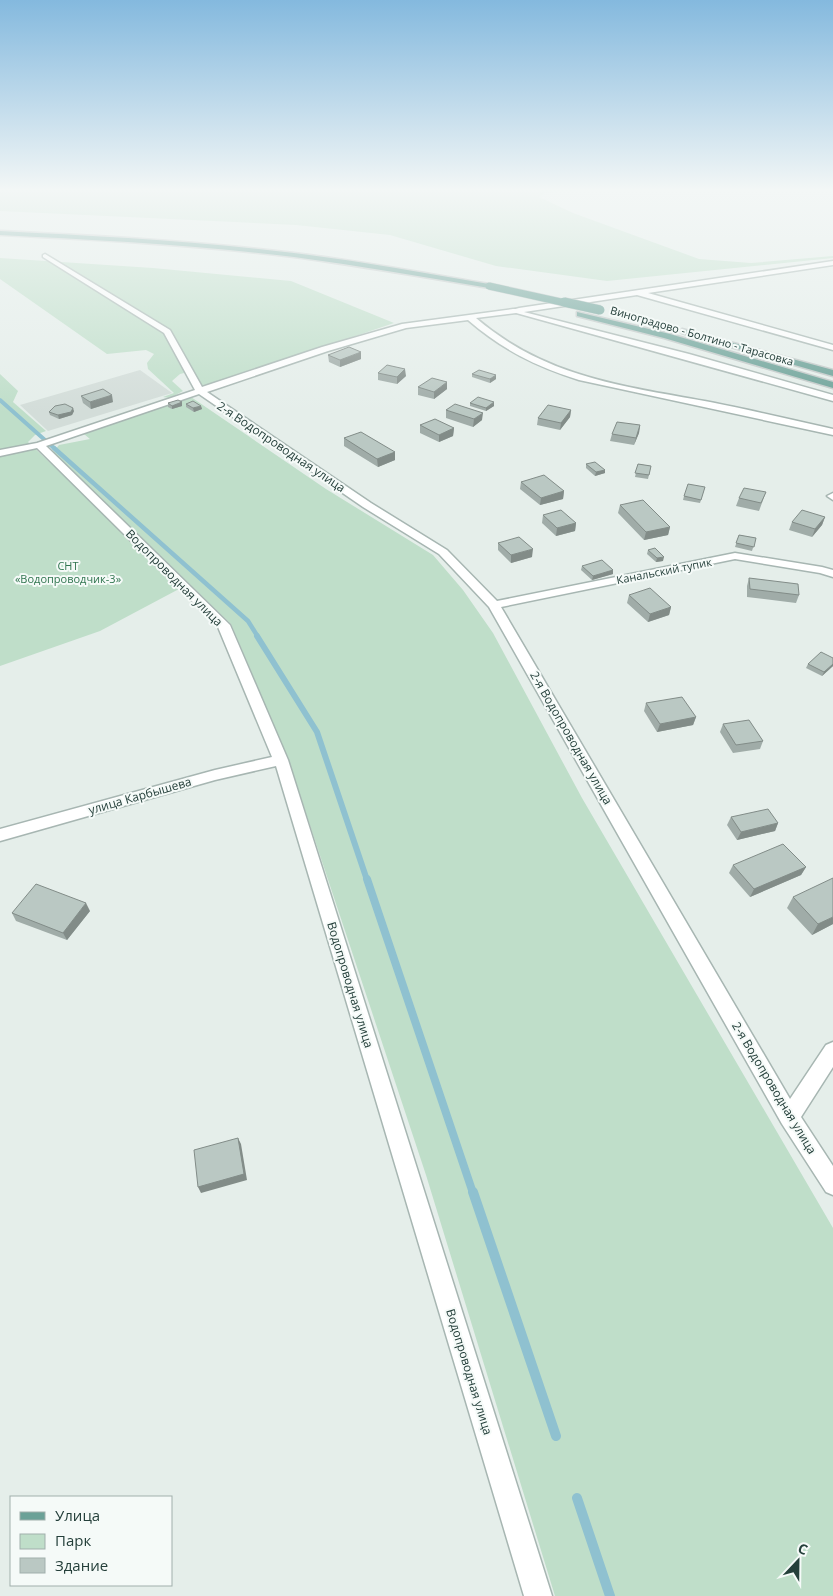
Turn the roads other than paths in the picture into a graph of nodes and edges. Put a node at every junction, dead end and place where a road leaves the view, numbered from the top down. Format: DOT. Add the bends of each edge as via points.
graph roads {
  1 [pos="59,264"];
  2 [pos="316,264"];
  3 [pos="364,264"];
  4 [pos="823,264"];
  5 [pos="634,292"];
  6 [pos="513,311"];
  7 [pos="609,312"];
  8 [pos="469,316"];
  9 [pos="680,329"];
  10 [pos="833,348"];
  11 [pos="833,373"];
  12 [pos="833,385"];
  13 [pos="200,391"];
  14 [pos="833,398"];
  15 [pos="833,432"];
  16 [pos="39,445"];
  17 [pos="0,453"];
  18 [pos="833,574"];
  19 [pos="494,605"];
  20 [pos="281,760"];
  21 [pos="0,836"];
  22 [pos="833,1051"];
  23 [pos="789,1117"];
  24 [pos="833,1185"];
  25 [pos="538,1596"];
  1 -- 13 [label="street" via="167,332"];
  2 -- 12 [label="main road, Виноградово - Болтино - Тарасовка" via="478,292 580,314"];
  3 -- 7 [label="main road, Виноградово - Болтино - Тарасовка, bridge" via="490,286"];
  4 -- 5 [label="street"];
  5 -- 6 [label="street"];
  5 -- 10 [label="street"];
  6 -- 8 [label="street"];
  6 -- 14 [label="street"];
  8 -- 13 [label="street" via="405,326"];
  8 -- 15 [label="street" via="502,345 557,371"];
  9 -- 11 [label="main road, Виноградово - Болтино - Тарасовка"];
  13 -- 16 [label="street"];
  13 -- 19 [label="street, 2-я Водопроводная улица" via="443,552"];
  16 -- 17 [label="street"];
  16 -- 20 [label="street, Водопроводная улица" via="224,625"];
  18 -- 19 [label="street, Канальский тупик" via="734,556"];
  19 -- 23 [label="street, 2-я Водопроводная улица"];
  20 -- 21 [label="street, улица Карбышева" via="215,775"];
  20 -- 25 [label="street, Водопроводная улица"];
  22 -- 23 [label="street"];
  23 -- 24 [label="street, 2-я Водопроводная улица"];
}
